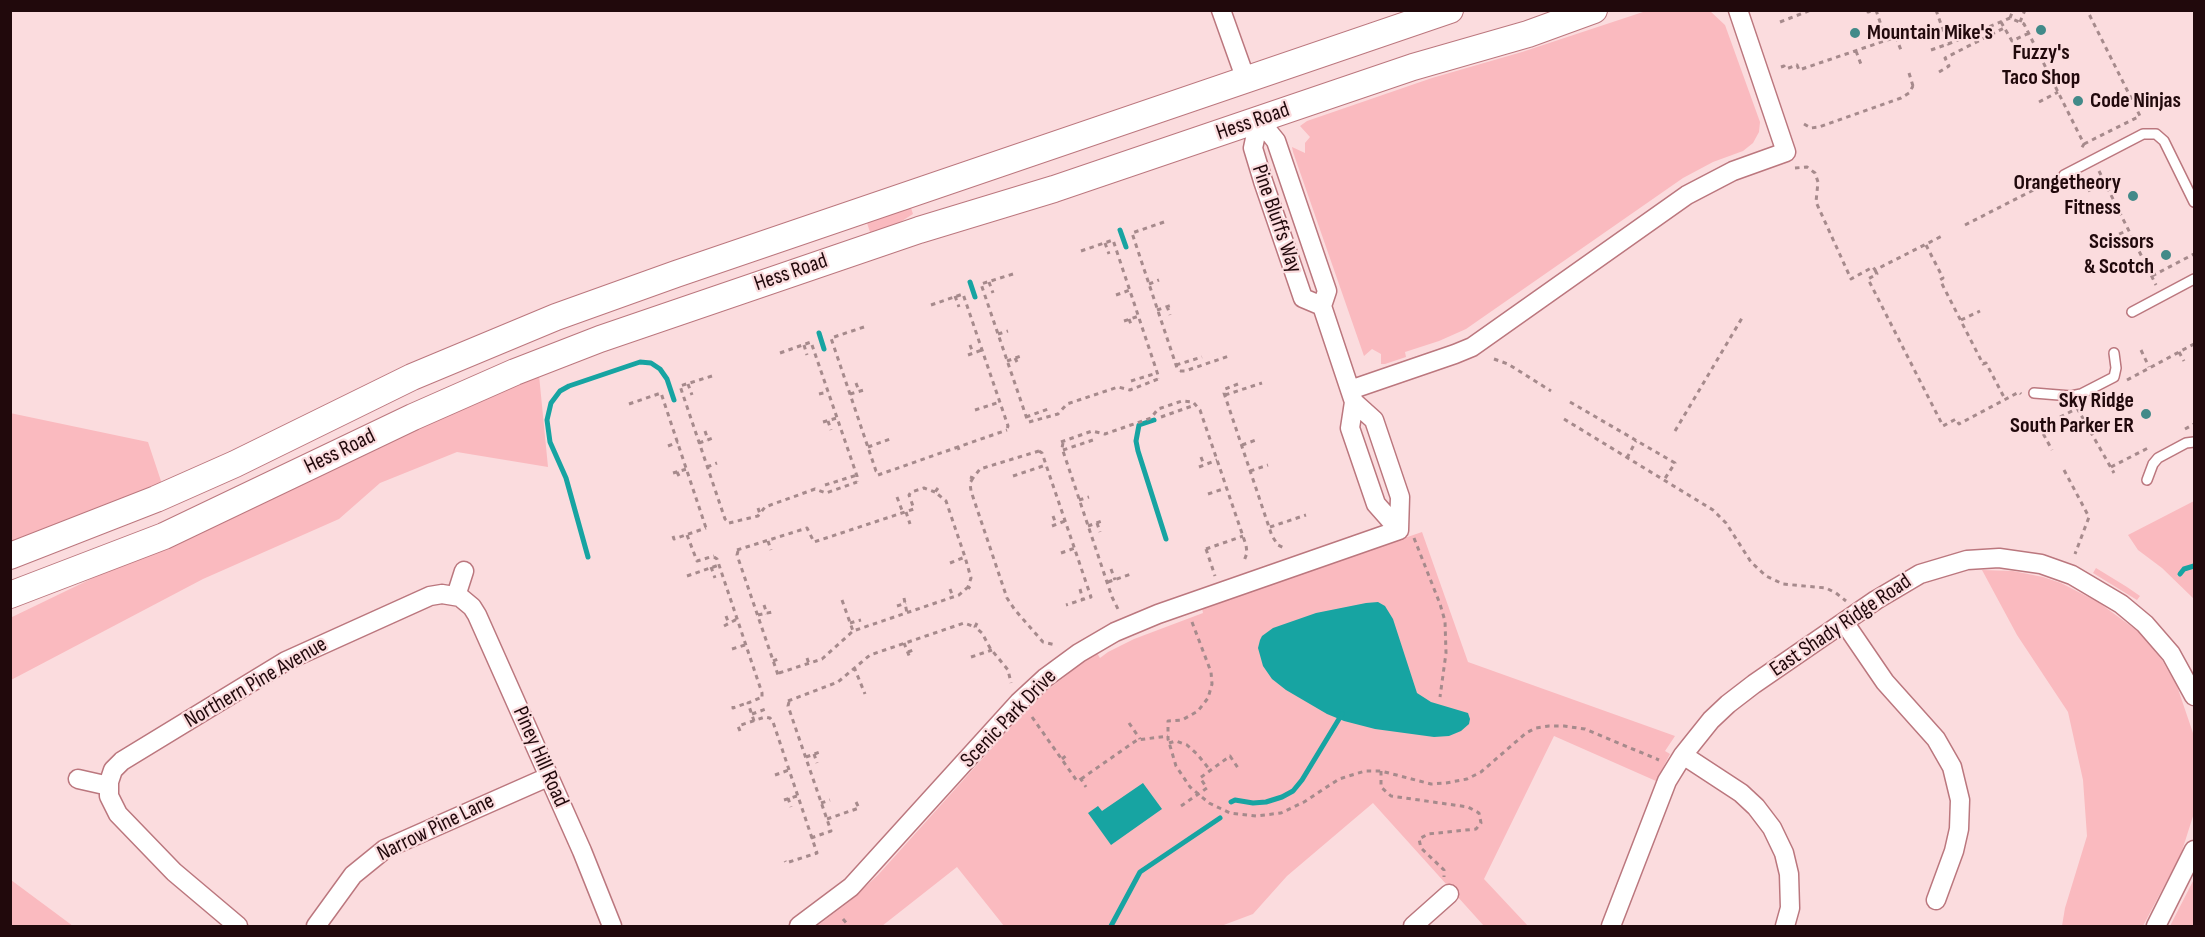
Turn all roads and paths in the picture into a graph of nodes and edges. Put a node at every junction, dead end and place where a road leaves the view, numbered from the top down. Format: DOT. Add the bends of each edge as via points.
graph roads {
  1 [pos="1221,10"];
  2 [pos="1450,10"];
  3 [pos="1594,10"];
  4 [pos="1738,10"];
  5 [pos="1811,10"];
  6 [pos="1868,10"];
  7 [pos="1875,10"];
  8 [pos="1936,10"];
  9 [pos="2013,10"];
  10 [pos="2025,10"];
  11 [pos="2087,10"];
  12 [pos="2010,18"];
  13 [pos="1780,22"];
  14 [pos="2001,22"];
  15 [pos="2020,22"];
  16 [pos="2004,28"];
  17 [pos="2029,33"];
  18 [pos="1972,34"];
  19 [pos="1886,40"];
  20 [pos="1953,42"];
  21 [pos="1976,42"];
  22 [pos="1948,44"];
  23 [pos="1931,50"];
  24 [pos="1856,51"];
  25 [pos="1958,51"];
  26 [pos="1902,53"];
  27 [pos="1781,67"];
  28 [pos="1862,67"];
  29 [pos="1939,72"];
  30 [pos="1909,74"];
  31 [pos="1246,80"];
  32 [pos="2058,92"];
  33 [pos="2039,102"];
  34 [pos="1259,120"];
  35 [pos="1804,124"];
  36 [pos="2084,144"];
  37 [pos="2079,153"];
  38 [pos="2097,167"];
  39 [pos="1787,171"];
  40 [pos="2064,175"];
  41 [pos="2051,181"];
  42 [pos="2104,183"];
  43 [pos="2088,191"];
  44 [pos="2194,202"];
  45 [pos="1164,222"];
  46 [pos="1965,225"];
  47 [pos="2128,229"];
  48 [pos="1942,236"];
  49 [pos="2111,238"];
  50 [pos="1105,243"];
  51 [pos="1926,245"];
  52 [pos="1081,251"];
  53 [pos="1109,254"];
  54 [pos="2194,254"];
  55 [pos="1875,270"];
  56 [pos="1013,274"];
  57 [pos="2152,276"];
  58 [pos="2194,279"];
  59 [pos="1159,280"];
  60 [pos="988,282"];
  61 [pos="1149,284"];
  62 [pos="2156,285"];
  63 [pos="1130,290"];
  64 [pos="993,293"];
  65 [pos="1116,295"];
  66 [pos="955,296"];
  67 [pos="931,305"];
  68 [pos="1172,305"];
  69 [pos="1167,306"];
  70 [pos="1322,306"];
  71 [pos="959,307"];
  72 [pos="1158,310"];
  73 [pos="1980,311"];
  74 [pos="2133,312"];
  75 [pos="1170,315"];
  76 [pos="1138,316"];
  77 [pos="1742,318"];
  78 [pos="1129,319"];
  79 [pos="1961,320"];
  80 [pos="1124,321"];
  81 [pos="864,327"];
  82 [pos="1132,327"];
  83 [pos="1008,331"];
  84 [pos="998,334"];
  85 [pos="2194,344"];
  86 [pos="803,345"];
  87 [pos="970,345"];
  88 [pos="982,350"];
  89 [pos="2141,350"];
  90 [pos="2179,352"];
  91 [pos="780,353"];
  92 [pos="2115,353"];
  93 [pos="807,355"];
  94 [pos="1021,356"];
  95 [pos="1229,356"];
  96 [pos="1202,357"];
  97 [pos="1016,358"];
  98 [pos="1494,359"];
  99 [pos="1007,361"];
  100 [pos="2184,361"];
  101 [pos="1176,365"];
  102 [pos="1019,366"];
  103 [pos="2149,367"];
  104 [pos="1158,372"];
  105 [pos="712,376"];
  106 [pos="1131,381"];
  107 [pos="856,383"];
  108 [pos="1262,383"];
  109 [pos="688,384"];
  110 [pos="1238,384"];
  111 [pos="2122,385"];
  112 [pos="864,390"];
  113 [pos="1551,391"];
  114 [pos="828,392"];
  115 [pos="860,392"];
  116 [pos="2034,393"];
  117 [pos="819,394"];
  118 [pos="850,394"];
  119 [pos="692,395"];
  120 [pos="1225,395"];
  121 [pos="1352,396"];
  122 [pos="2005,399"];
  123 [pos="2024,399"];
  124 [pos="1000,402"];
  125 [pos="1570,402"];
  126 [pos="629,404"];
  127 [pos="1196,405"];
  128 [pos="1051,408"];
  129 [pos="975,410"];
  130 [pos="1026,417"];
  131 [pos="1161,417"];
  132 [pos="2060,417"];
  133 [pos="837,418"];
  134 [pos="1564,419"];
  135 [pos="2084,419"];
  136 [pos="828,421"];
  137 [pos="823,422"];
  138 [pos="2039,426"];
  139 [pos="2067,428"];
  140 [pos="831,429"];
  141 [pos="705,431"];
  142 [pos="1675,431"];
  143 [pos="713,438"];
  144 [pos="892,438"];
  145 [pos="1096,439"];
  146 [pos="708,440"];
  147 [pos="1256,440"];
  148 [pos="1637,441"];
  149 [pos="678,442"];
  150 [pos="2194,442"];
  151 [pos="699,443"];
  152 [pos="1242,445"];
  153 [pos="668,446"];
  154 [pos="868,447"];
  155 [pos="1664,448"];
  156 [pos="1062,450"];
  157 [pos="2052,450"];
  158 [pos="1661,455"];
  159 [pos="1201,457"];
  160 [pos="1627,458"];
  161 [pos="1217,460"];
  162 [pos="717,464"];
  163 [pos="1046,465"];
  164 [pos="707,467"];
  165 [pos="687,469"];
  166 [pos="2064,470"];
  167 [pos="1250,471"];
  168 [pos="677,472"];
  169 [pos="1266,472"];
  170 [pos="673,473"];
  171 [pos="2114,473"];
  172 [pos="857,474"];
  173 [pos="1013,476"];
  174 [pos="681,480"];
  175 [pos="1664,480"];
  176 [pos="2147,480"];
  177 [pos="825,485"];
  178 [pos="1226,488"];
  179 [pos="1208,494"];
  180 [pos="897,496"];
  181 [pos="1089,497"];
  182 [pos="1079,500"];
  183 [pos="758,508"];
  184 [pos="904,512"];
  185 [pos="760,514"];
  186 [pos="1306,515"];
  187 [pos="1053,516"];
  188 [pos="1065,521"];
  189 [pos="1102,522"];
  190 [pos="1097,523"];
  191 [pos="910,524"];
  192 [pos="862,526"];
  193 [pos="1088,526"];
  194 [pos="1270,527"];
  195 [pos="864,531"];
  196 [pos="1399,531"];
  197 [pos="1100,532"];
  198 [pos="687,535"];
  199 [pos="673,536"];
  200 [pos="1243,537"];
  201 [pos="768,541"];
  202 [pos="1075,548"];
  203 [pos="1286,549"];
  204 [pos="771,550"];
  205 [pos="1061,553"];
  206 [pos="2074,554"];
  207 [pos="10,556"];
  208 [pos="965,558"];
  209 [pos="1244,561"];
  210 [pos="950,563"];
  211 [pos="719,564"];
  212 [pos="711,567"];
  213 [pos="1111,569"];
  214 [pos="464,571"];
  215 [pos="1131,574"];
  216 [pos="687,576"];
  217 [pos="715,578"];
  218 [pos="1115,580"];
  219 [pos="1216,580"];
  220 [pos="1107,582"];
  221 [pos="950,589"];
  222 [pos="1080,589"];
  223 [pos="13,596"];
  224 [pos="456,596"];
  225 [pos="953,597"];
  226 [pos="904,598"];
  227 [pos="842,600"];
  228 [pos="1083,600"];
  229 [pos="906,603"];
  230 [pos="1847,603"];
  231 [pos="764,605"];
  232 [pos="1066,605"];
  233 [pos="897,606"];
  234 [pos="1118,609"];
  235 [pos="772,612"];
  236 [pos="907,613"];
  237 [pos="767,614"];
  238 [pos="726,615"];
  239 [pos="758,615"];
  240 [pos="1190,615"];
  241 [pos="737,619"];
  242 [pos="861,620"];
  243 [pos="1844,622"];
  244 [pos="850,623"];
  245 [pos="729,624"];
  246 [pos="724,626"];
  247 [pos="853,631"];
  248 [pos="904,643"];
  249 [pos="746,645"];
  250 [pos="1056,645"];
  251 [pos="732,649"];
  252 [pos="916,649"];
  253 [pos="992,650"];
  254 [pos="908,652"];
  255 [pos="971,657"];
  256 [pos="781,658"];
  257 [pos="807,658"];
  258 [pos="910,658"];
  259 [pos="773,661"];
  260 [pos="809,664"];
  261 [pos="854,667"];
  262 [pos="1011,683"];
  263 [pos="760,688"];
  264 [pos="753,691"];
  265 [pos="865,694"];
  266 [pos="2194,696"];
  267 [pos="1440,697"];
  268 [pos="748,703"];
  269 [pos="733,706"];
  270 [pos="766,709"];
  271 [pos="752,714"];
  272 [pos="1032,717"];
  273 [pos="754,721"];
  274 [pos="1129,723"];
  275 [pos="740,731"];
  276 [pos="1168,736"];
  277 [pos="1140,739"];
  278 [pos="1168,743"];
  279 [pos="820,752"];
  280 [pos="814,754"];
  281 [pos="1068,754"];
  282 [pos="1683,755"];
  283 [pos="806,757"];
  284 [pos="1062,759"];
  285 [pos="1659,760"];
  286 [pos="817,763"];
  287 [pos="1238,768"];
  288 [pos="789,770"];
  289 [pos="1210,770"];
  290 [pos="1381,771"];
  291 [pos="775,775"];
  292 [pos="548,777"];
  293 [pos="78,779"];
  294 [pos="1081,779"];
  295 [pos="109,786"];
  296 [pos="1086,787"];
  297 [pos="1198,795"];
  298 [pos="797,796"];
  299 [pos="788,798"];
  300 [pos="784,800"];
  301 [pos="830,800"];
  302 [pos="856,802"];
  303 [pos="821,803"];
  304 [pos="1181,806"];
  305 [pos="791,807"];
  306 [pos="827,819"];
  307 [pos="809,836"];
  308 [pos="2194,852"];
  309 [pos="785,861"];
  310 [pos="1445,888"];
  311 [pos="1936,900"];
  312 [pos="843,919"];
  313 [pos="238,927"];
  314 [pos="316,927"];
  315 [pos="612,927"];
  316 [pos="799,927"];
  317 [pos="849,927"];
  318 [pos="1413,927"];
  319 [pos="1611,927"];
  320 [pos="1785,927"];
  321 [pos="2156,927"];
  1 -- 31 [label="street, Pine Bluffs Way"];
  2 -- 31 [label="main road, Hess Road"];
  3 -- 34 [label="main road, Hess Road"];
  4 -- 121 [label="street" via="1786,152 1732,171 1687,195 1472,347"];
  5 -- 13 [label="path"];
  6 -- 7 [label="path"];
  7 -- 19 [label="path"];
  8 -- 22 [label="path"];
  9 -- 12 [label="path"];
  10 -- 15 [label="path"];
  11 -- 36 [label="path" via="2140,116"];
  12 -- 14 [label="path"];
  12 -- 15 [label="path"];
  14 -- 16 [label="path"];
  14 -- 18 [label="path"];
  15 -- 17 [label="path"];
  16 -- 17 [label="path" via="2012,41"];
  16 -- 21 [label="path"];
  17 -- 32 [label="path"];
  18 -- 20 [label="path"];
  18 -- 21 [label="path"];
  19 -- 24 [label="path"];
  19 -- 26 [label="path" via="1896,37"];
  20 -- 22 [label="path"];
  20 -- 25 [label="path"];
  21 -- 25 [label="path"];
  22 -- 23 [label="path"];
  24 -- 27 [label="path" via="1799,70 1797,65"];
  24 -- 28 [label="path"];
  25 -- 29 [label="path" via="1945,58 1949,66"];
  30 -- 35 [label="path" via="1915,86 1901,98 1819,127"];
  31 -- 34 [label="main road, Pine Bluffs Way"];
  31 -- 207 [label="main road, Hess Road" via="539,323 398,384 187,485"];
  32 -- 33 [label="path"];
  32 -- 36 [label="path"];
  34 -- 70 [label="street, Pine Bluffs Way" via="1276,141 1327,291"];
  34 -- 70 [label="street, Pine Bluffs Way" via="1252,148 1303,298"];
  34 -- 223 [label="main road, Hess Road" via="600,339 431,409 171,532"];
  36 -- 37 [label="path"];
  38 -- 42 [label="path"];
  39 -- 55 [label="path" via="1807,166 1815,173 1816,202 1851,279 1873,267"];
  40 -- 44 [label="lane" via="2143,134 2156,134 2164,141"];
  41 -- 46 [label="path"];
  42 -- 43 [label="path"];
  42 -- 47 [label="path"];
  45 -- 61 [label="path" via="1132,233"];
  47 -- 49 [label="path"];
  47 -- 57 [label="path"];
  48 -- 51 [label="path"];
  50 -- 52 [label="path"];
  50 -- 53 [label="path"];
  50 -- 63 [label="path" via="1113,240"];
  51 -- 55 [label="path"];
  51 -- 79 [label="path"];
  54 -- 57 [label="path"];
  55 -- 122 [label="path" via="1877,274 1868,279 1943,426 1956,419 1959,424"];
  56 -- 60 [label="path"];
  57 -- 62 [label="path"];
  58 -- 74 [label="lane"];
  59 -- 61 [label="path"];
  60 -- 64 [label="path"];
  60 -- 84 [label="path" via="981,284"];
  61 -- 72 [label="path"];
  63 -- 65 [label="path"];
  63 -- 76 [label="path"];
  66 -- 67 [label="path"];
  66 -- 71 [label="path"];
  66 -- 88 [label="path" via="963,294"];
  68 -- 69 [label="path"];
  69 -- 72 [label="path"];
  69 -- 75 [label="path"];
  70 -- 121 [label="street, Pine Bluffs Way"];
  72 -- 101 [label="path"];
  73 -- 79 [label="path"];
  76 -- 78 [label="path"];
  76 -- 104 [label="path"];
  77 -- 142 [label="path"];
  78 -- 80 [label="path"];
  78 -- 82 [label="path"];
  79 -- 122 [label="path"];
  81 -- 118 [label="path" via="831,338"];
  83 -- 84 [label="path"];
  84 -- 99 [label="path"];
  85 -- 90 [label="path"];
  86 -- 91 [label="path"];
  86 -- 93 [label="path"];
  86 -- 114 [label="path" via="811,342"];
  87 -- 88 [label="path" via="970,354"];
  88 -- 124 [label="path"];
  89 -- 103 [label="path"];
  90 -- 100 [label="path"];
  90 -- 103 [label="path"];
  92 -- 116 [label="lane" via="2114,377 2081,394"];
  94 -- 97 [label="path"];
  95 -- 101 [label="path" via="1185,371"];
  96 -- 101 [label="path"];
  97 -- 99 [label="path"];
  97 -- 102 [label="path"];
  98 -- 113 [label="path"];
  99 -- 130 [label="path"];
  103 -- 111 [label="path"];
  104 -- 106 [label="path"];
  104 -- 130 [label="path" via="1158,379 1130,390 1118,387 1067,404 1058,414 1033,422 1029,423"];
  105 -- 109 [label="path"];
  107 -- 115 [label="path"];
  108 -- 120 [label="path"];
  109 -- 119 [label="path"];
  109 -- 151 [label="path" via="680,386"];
  110 -- 120 [label="path" via="1225,388"];
  112 -- 115 [label="path"];
  114 -- 117 [label="path"];
  114 -- 133 [label="path"];
  115 -- 118 [label="path"];
  118 -- 154 [label="path"];
  120 -- 152 [label="path"];
  121 -- 196 [label="street, Pine Bluffs Way" via="1374,420 1400,497"];
  121 -- 196 [label="street, Pine Bluffs Way" via="1350,428 1376,504"];
  122 -- 123 [label="path" via="2019,392"];
  124 -- 129 [label="path"];
  124 -- 154 [label="path" via="1008,430 959,448 878,474"];
  125 -- 148 [label="path"];
  126 -- 149 [label="path" via="661,393"];
  127 -- 131 [label="path"];
  127 -- 156 [label="path" via="1182,401 1158,409 1151,418 1105,434 1092,431 1065,440"];
  127 -- 161 [label="path"];
  128 -- 130 [label="path"];
  132 -- 135 [label="path" via="2078,408"];
  133 -- 136 [label="path"];
  133 -- 172 [label="path"];
  134 -- 160 [label="path"];
  135 -- 139 [label="path"];
  135 -- 171 [label="path"];
  136 -- 137 [label="path"];
  136 -- 140 [label="path"];
  138 -- 157 [label="path"];
  141 -- 146 [label="path"];
  143 -- 146 [label="path"];
  144 -- 154 [label="path"];
  145 -- 156 [label="path"];
  146 -- 151 [label="path"];
  147 -- 152 [label="path"];
  148 -- 158 [label="path"];
  148 -- 160 [label="path"];
  149 -- 153 [label="path"];
  149 -- 165 [label="path"];
  150 -- 176 [label="lane" via="2158,458"];
  151 -- 164 [label="path"];
  152 -- 167 [label="path"];
  155 -- 158 [label="path"];
  156 -- 182 [label="path"];
  158 -- 175 [label="path" via="1675,463"];
  159 -- 161 [label="path" via="1202,466"];
  160 -- 175 [label="path"];
  161 -- 178 [label="path"];
  162 -- 164 [label="path"];
  163 -- 173 [label="path"];
  163 -- 188 [label="path"];
  163 -- 250 [label="path" via="1040,450 980,469 970,483 1007,598 1042,642"];
  164 -- 185 [label="path" via="728,524"];
  165 -- 168 [label="path"];
  165 -- 198 [label="path" via="707,529"];
  166 -- 206 [label="path" via="2089,517"];
  167 -- 169 [label="path" via="1266,466"];
  167 -- 194 [label="path"];
  168 -- 170 [label="path"];
  168 -- 174 [label="path"];
  172 -- 177 [label="path"];
  172 -- 185 [label="path" via="857,482 826,493 815,489 765,507"];
  175 -- 230 [label="path" via="1721,516 1751,562 1766,576 1783,584 1826,588"];
  178 -- 179 [label="path"];
  178 -- 200 [label="path"];
  180 -- 184 [label="path"];
  181 -- 182 [label="path"];
  182 -- 193 [label="path"];
  183 -- 185 [label="path"];
  184 -- 191 [label="path"];
  184 -- 192 [label="path"];
  184 -- 208 [label="path" via="914,509 911,492 936,490 946,501"];
  186 -- 194 [label="path"];
  187 -- 188 [label="path" via="1054,525"];
  188 -- 202 [label="path"];
  189 -- 190 [label="path"];
  190 -- 193 [label="path"];
  190 -- 197 [label="path"];
  192 -- 195 [label="path"];
  192 -- 201 [label="path" via="814,542 808,528"];
  193 -- 220 [label="path"];
  194 -- 203 [label="path" via="1276,543"];
  196 -- 267 [label="path" via="1406,530 1413,537 1444,617 1446,653"];
  196 -- 316 [label="street, Scenic Park Drive" via="1151,616 1079,653 1019,702 851,887"];
  198 -- 199 [label="path" via="674,539"];
  198 -- 211 [label="path" via="697,561 714,556"];
  200 -- 209 [label="path" via="1247,550"];
  200 -- 219 [label="path" via="1206,549"];
  201 -- 204 [label="path"];
  201 -- 239 [label="path" via="737,551"];
  202 -- 205 [label="path"];
  202 -- 228 [label="path" via="1091,597"];
  208 -- 210 [label="path"];
  208 -- 225 [label="path" via="971,578 969,588"];
  211 -- 212 [label="path"];
  211 -- 241 [label="path"];
  212 -- 216 [label="path"];
  212 -- 217 [label="path"];
  213 -- 218 [label="path"];
  214 -- 224 [label="street"];
  215 -- 218 [label="path"];
  218 -- 220 [label="path"];
  220 -- 234 [label="path"];
  221 -- 225 [label="path"];
  222 -- 228 [label="path"];
  224 -- 292 [label="street, Piney Hill Road" via="477,615"];
  224 -- 295 [label="street, Northern Pine Avenue" via="430,596 286,661 122,762 113,770"];
  225 -- 236 [label="path"];
  226 -- 229 [label="path"];
  227 -- 244 [label="path"];
  228 -- 232 [label="path"];
  229 -- 233 [label="path"];
  229 -- 236 [label="path"];
  231 -- 237 [label="path"];
  235 -- 237 [label="path"];
  236 -- 247 [label="path"];
  237 -- 239 [label="path"];
  238 -- 245 [label="path"];
  239 -- 259 [label="path"];
  240 -- 276 [label="path" via="1212,684 1198,711 1187,718 1168,721"];
  241 -- 245 [label="path"];
  241 -- 249 [label="path"];
  242 -- 244 [label="path"];
  243 -- 266 [label="street, East Shady Ridge Road" via="1901,584 1934,568 1983,558 2032,562 2079,579 2135,614 2163,644"];
  243 -- 282 [label="street, East Shady Ridge Road" via="1728,704"];
  243 -- 311 [label="street" via="1886,682 1936,739 1952,767 1960,800 1959,829"];
  244 -- 247 [label="path"];
  245 -- 246 [label="path"];
  247 -- 260 [label="path" via="828,656"];
  248 -- 253 [label="path" via="964,623 976,625"];
  248 -- 254 [label="path"];
  248 -- 261 [label="path" via="868,656"];
  249 -- 251 [label="path"];
  249 -- 263 [label="path"];
  252 -- 254 [label="path"];
  253 -- 255 [label="path"];
  253 -- 262 [label="path" via="1008,670"];
  254 -- 258 [label="path"];
  256 -- 259 [label="path"];
  257 -- 260 [label="path"];
  259 -- 260 [label="path" via="779,674"];
  261 -- 265 [label="path"];
  261 -- 283 [label="path" via="842,680 820,692 788,702"];
  263 -- 264 [label="path"];
  263 -- 268 [label="path" via="763,698"];
  268 -- 269 [label="path"];
  268 -- 271 [label="path"];
  270 -- 271 [label="path"];
  271 -- 273 [label="path"];
  272 -- 284 [label="path"];
  273 -- 275 [label="path" via="738,726"];
  273 -- 288 [label="path" via="766,717 772,720"];
  274 -- 277 [label="path"];
  276 -- 277 [label="path"];
  276 -- 278 [label="path"];
  277 -- 294 [label="path"];
  278 -- 289 [label="path" via="1187,745"];
  278 -- 297 [label="path" via="1179,771"];
  279 -- 280 [label="path"];
  280 -- 283 [label="path"];
  280 -- 286 [label="path"];
  281 -- 284 [label="path"];
  282 -- 319 [label="street, East Shady Ridge Road" via="1662,794"];
  282 -- 320 [label="street" via="1741,793 1769,823 1789,874 1790,908"];
  283 -- 303 [label="path"];
  284 -- 294 [label="path" via="1077,781"];
  285 -- 290 [label="path" via="1585,729 1549,726 1526,733 1467,779 1431,784"];
  287 -- 289 [label="path" via="1230,756"];
  288 -- 291 [label="path"];
  288 -- 298 [label="path"];
  289 -- 297 [label="path" via="1200,778 1207,788"];
  290 -- 297 [label="path" via="1350,775 1295,807 1267,816 1230,813"];
  290 -- 310 [label="path" via="1382,787 1391,796 1468,807 1479,813 1481,823 1476,829 1428,834 1419,839 1420,848 1444,870"];
  292 -- 314 [label="street, Narrow Pine Lane" via="385,849 353,875"];
  292 -- 315 [label="street, Piney Hill Road"];
  293 -- 295 [label="street"];
  294 -- 296 [label="path"];
  295 -- 313 [label="street" via="112,807 131,828 184,882"];
  297 -- 304 [label="path"];
  298 -- 299 [label="path"];
  298 -- 307 [label="path"];
  299 -- 300 [label="path"];
  299 -- 305 [label="path"];
  301 -- 303 [label="path"];
  302 -- 306 [label="path" via="859,808"];
  303 -- 306 [label="path"];
  306 -- 307 [label="path" via="831,831"];
  307 -- 309 [label="path" via="817,853"];
  308 -- 321 [label="street"];
  310 -- 318 [label="street"];
  312 -- 317 [label="path"];
}
